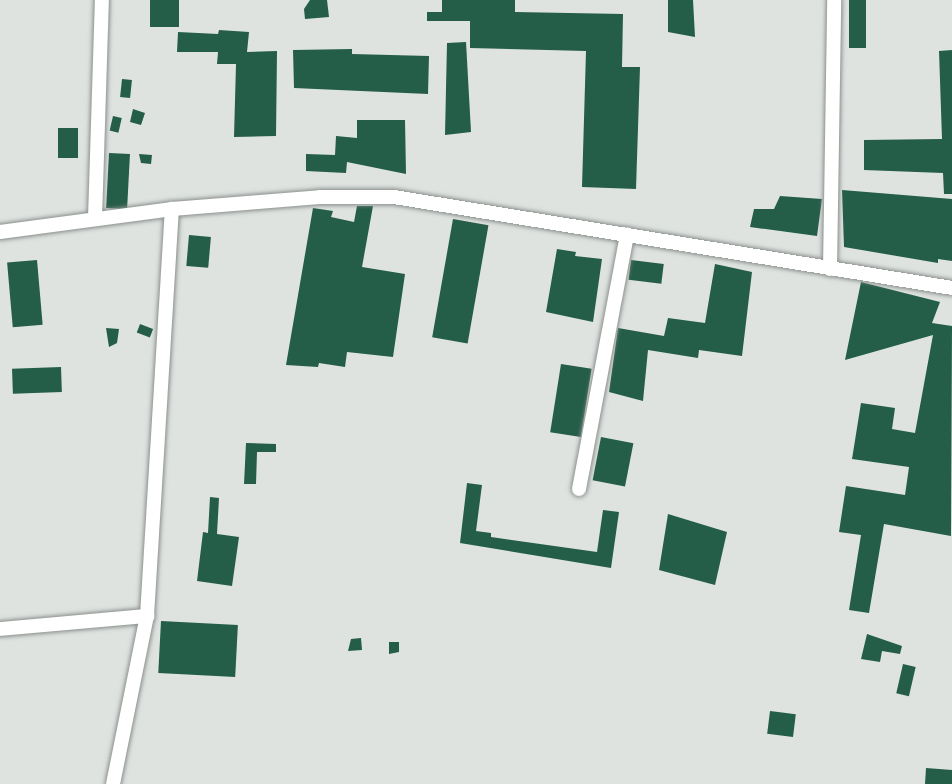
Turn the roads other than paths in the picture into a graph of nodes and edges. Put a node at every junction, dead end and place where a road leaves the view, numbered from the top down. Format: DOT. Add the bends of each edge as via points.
graph roads {
  1 [pos="102,0"];
  2 [pos="834,0"];
  3 [pos="172,208"];
  4 [pos="95,219"];
  5 [pos="0,232"];
  6 [pos="627,234"];
  7 [pos="830,268"];
  8 [pos="952,288"];
  9 [pos="579,489"];
  10 [pos="147,616"];
  11 [pos="0,629"];
  12 [pos="112,784"];
  1 -- 4 [label="street"];
  2 -- 7 [label="street"];
  3 -- 4 [label="street"];
  3 -- 6 [label="street" via="320,197 394,197"];
  3 -- 10 [label="street"];
  4 -- 5 [label="street"];
  6 -- 7 [label="street"];
  6 -- 9 [label="street"];
  7 -- 8 [label="street"];
  10 -- 11 [label="street"];
  10 -- 12 [label="street"];
}
